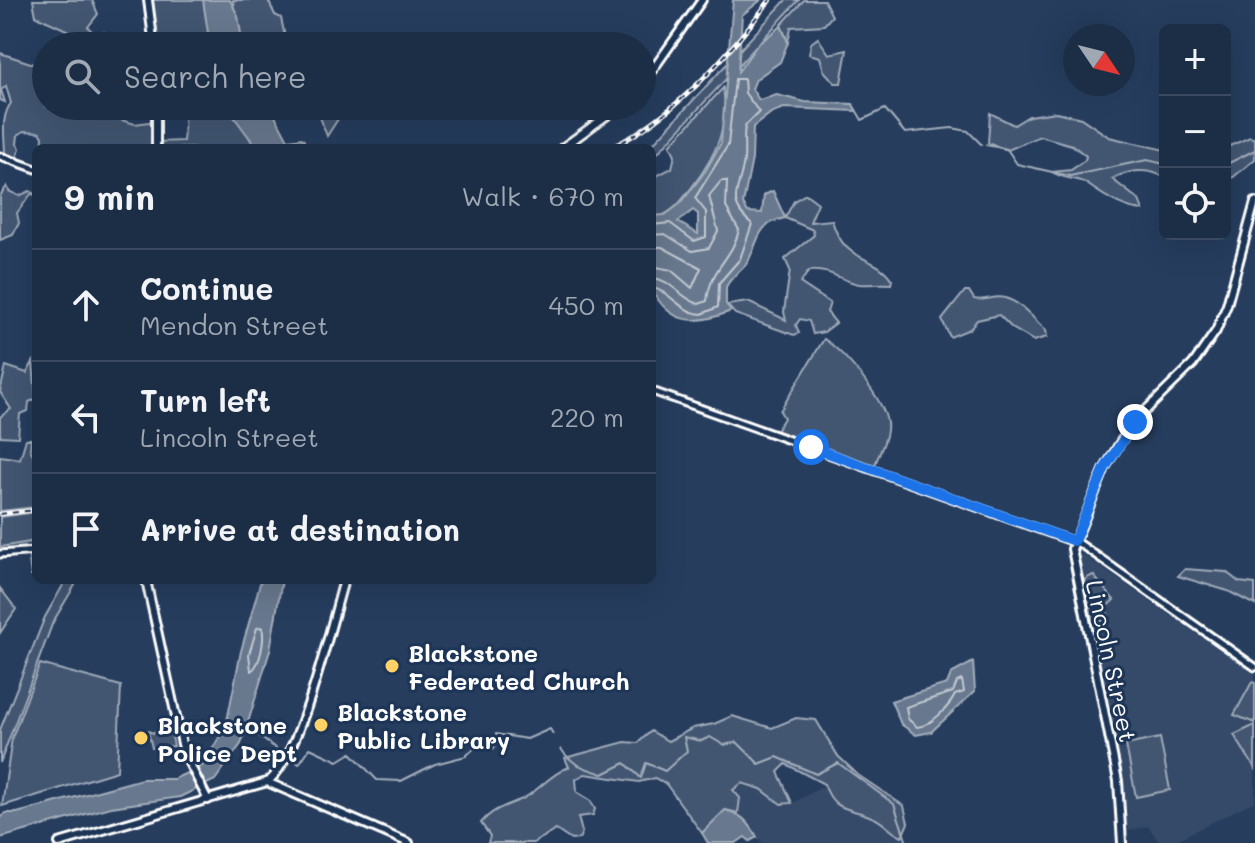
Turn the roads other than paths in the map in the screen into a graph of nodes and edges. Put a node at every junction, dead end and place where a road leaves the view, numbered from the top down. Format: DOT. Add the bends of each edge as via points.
graph roads {
  1 [pos="148,0"];
  2 [pos="702,0"];
  3 [pos="152,32"];
  4 [pos="656,65"];
  5 [pos="156,120"];
  6 [pos="601,120"];
  7 [pos="156,144"];
  8 [pos="568,144"];
  9 [pos="0,156"];
  10 [pos="32,168"];
  11 [pos="1255,202"];
  12 [pos="656,392"];
  13 [pos="1074,541"];
  14 [pos="32,551"];
  15 [pos="0,554"];
  16 [pos="147,584"];
  17 [pos="343,584"];
  18 [pos="1255,667"];
  19 [pos="267,782"];
  20 [pos="208,800"];
  21 [pos="59,843"];
  22 [pos="409,843"];
  23 [pos="1122,843"];
  1 -- 3 [label="main road"];
  2 -- 4 [label="main road"];
  5 -- 7 [label="main road"];
  6 -- 8 [label="main road"];
  9 -- 10 [label="street"];
  11 -- 13 [label="main road, Lincoln Street" via="1215,333 1121,441"];
  12 -- 13 [label="street"];
  13 -- 18 [label="street"];
  13 -- 23 [label="main road, Lincoln Street" via="1073,564 1118,781"];
  14 -- 15 [label="street"];
  16 -- 20 [label="main road" via="188,764"];
  17 -- 19 [label="main road" via="292,749"];
  19 -- 20 [label="main road"];
  19 -- 22 [label="main road"];
  20 -- 21 [label="main road"];
}
